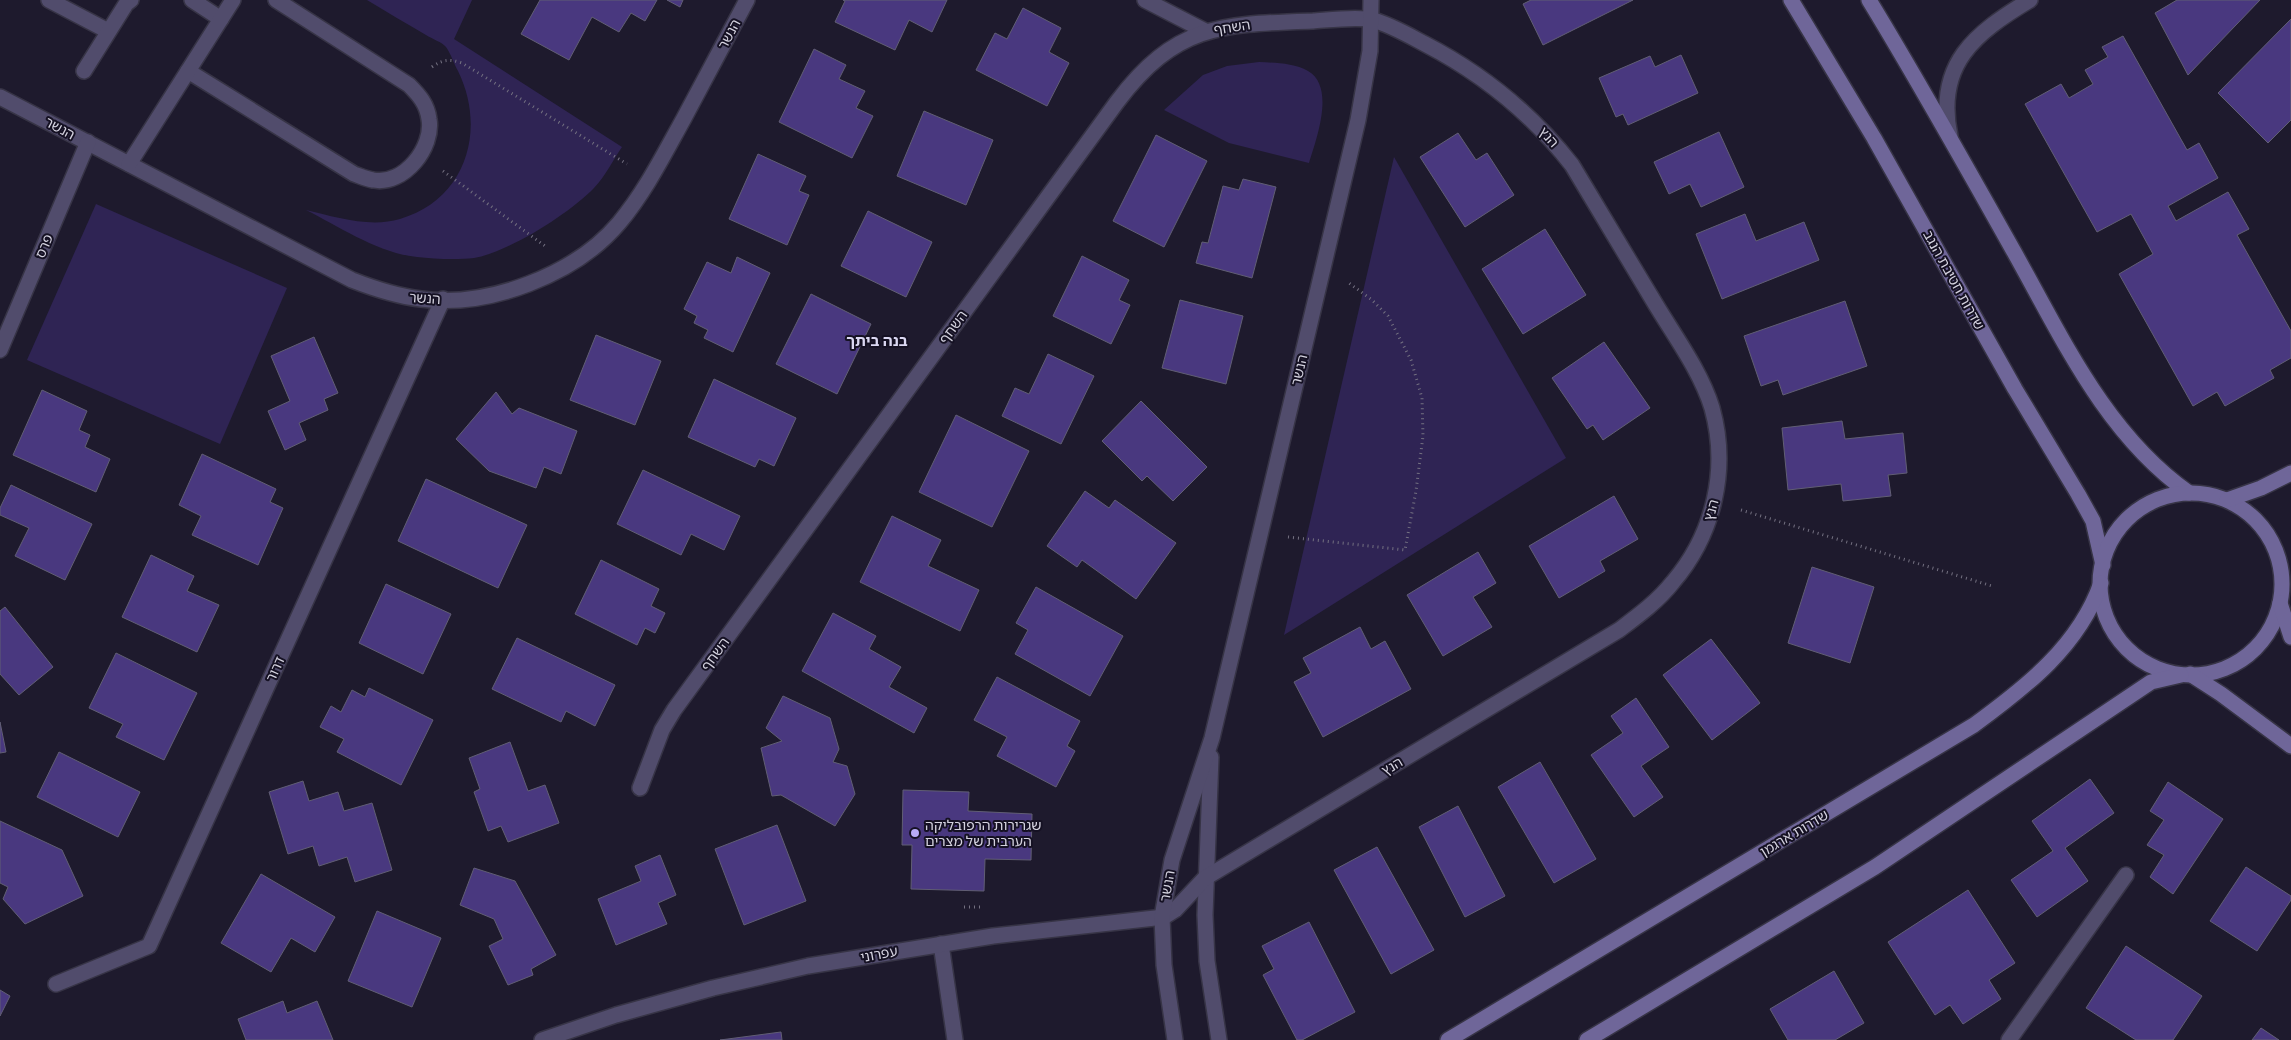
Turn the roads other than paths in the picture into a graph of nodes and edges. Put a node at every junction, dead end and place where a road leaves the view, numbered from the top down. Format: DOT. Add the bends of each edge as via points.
graph roads {
  1 [pos="50,0"];
  2 [pos="131,0"];
  3 [pos="192,0"];
  4 [pos="233,0"];
  5 [pos="276,0"];
  6 [pos="747,0"];
  7 [pos="1145,0"];
  8 [pos="1372,0"];
  9 [pos="1791,0"];
  10 [pos="1868,0"];
  11 [pos="2030,0"];
  12 [pos="221,19"];
  13 [pos="1371,19"];
  14 [pos="108,31"];
  15 [pos="1205,31"];
  16 [pos="84,71"];
  17 [pos="188,71"];
  18 [pos="0,97"];
  19 [pos="1951,140"];
  20 [pos="88,142"];
  21 [pos="129,164"];
  22 [pos="443,300"];
  23 [pos="0,350"];
  24 [pos="2291,473"];
  25 [pos="2189,493"];
  26 [pos="2227,500"];
  27 [pos="2103,565"];
  28 [pos="2291,573"];
  29 [pos="2101,583"];
  30 [pos="2281,597"];
  31 [pos="2291,637"];
  32 [pos="2186,674"];
  33 [pos="1212,738"];
  34 [pos="2291,746"];
  35 [pos="640,788"];
  36 [pos="2126,875"];
  37 [pos="1207,877"];
  38 [pos="1162,917"];
  39 [pos="942,944"];
  40 [pos="56,984"];
  41 [pos="542,1040"];
  42 [pos="955,1040"];
  43 [pos="1175,1040"];
  44 [pos="1218,1040"];
  45 [pos="1448,1040"];
  46 [pos="1587,1040"];
  47 [pos="2009,1040"];
  1 -- 14 [label="street"];
  2 -- 14 [label="street"];
  3 -- 12 [label="street"];
  4 -- 12 [label="street"];
  5 -- 17 [label="street" via="410,85 424,101 429,119 428,138 408,169 392,178 375,181 354,174"];
  6 -- 22 [label="street, הנשר" via="651,179 618,224 584,255 545,278 504,292"];
  7 -- 15 [label="street"];
  8 -- 13 [label="street, הנשר"];
  9 -- 27 [label="main road, שדרות חטיבת הנגב" via="2078,494 2093,522"];
  10 -- 19 [label="main road"];
  11 -- 19 [label="street" via="1983,32 1954,70 1945,113"];
  12 -- 17 [label="street"];
  13 -- 15 [label="street, השחף" via="1245,23"];
  13 -- 33 [label="street, הנשר" via="1370,51 1358,120"];
  13 -- 37 [label="street, הנץ" via="1437,50 1495,88 1550,137 1572,165 1693,368 1711,408 1719,447 1718,485 1709,520 1694,553 1673,582 1620,630"];
  14 -- 16 [label="street"];
  15 -- 35 [label="street, השחף" via="1156,59 1117,102 674,710 662,730"];
  17 -- 21 [label="street"];
  18 -- 20 [label="street, הנשר"];
  19 -- 25 [label="main road" via="2102,404 2141,453"];
  20 -- 21 [label="street, הנשר"];
  20 -- 23 [label="street, פרס"];
  21 -- 22 [label="street, הנשר" via="352,280 384,293"];
  22 -- 40 [label="street, דרור" via="149,946"];
  24 -- 26 [label="main road"];
  25 -- 26 [label="main road"];
  25 -- 27 [label="main road" via="2165,496 2134,513 2111,540"];
  26 -- 30 [label="main road" via="2249,514 2271,541 2280,566"];
  27 -- 29 [label="main road"];
  28 -- 30 [label="main road"];
  29 -- 32 [label="main road" via="2104,610 2120,641 2147,664"];
  29 -- 45 [label="main road, שדרות ארגמן" via="2087,615 2063,649 2025,686 1974,725"];
  30 -- 31 [label="main road"];
  30 -- 32 [label="main road" via="2271,628 2248,655 2218,671"];
  32 -- 34 [label="main road" via="2221,694"];
  32 -- 46 [label="main road" via="2151,682 1875,867"];
  33 -- 37 [label="street, הנשר"];
  33 -- 38 [label="street, הנשר" via="1172,860"];
  36 -- 47 [label="street"];
  37 -- 38 [label="street, עפרוני" via="1176,910"];
  37 -- 44 [label="street, הנשר" via="1207,961"];
  38 -- 39 [label="street, עפרוני"];
  38 -- 43 [label="street, הנשר" via="1164,965"];
  39 -- 41 [label="street, עפרוני" via="808,966 713,988"];
  39 -- 42 [label="street"];
}
